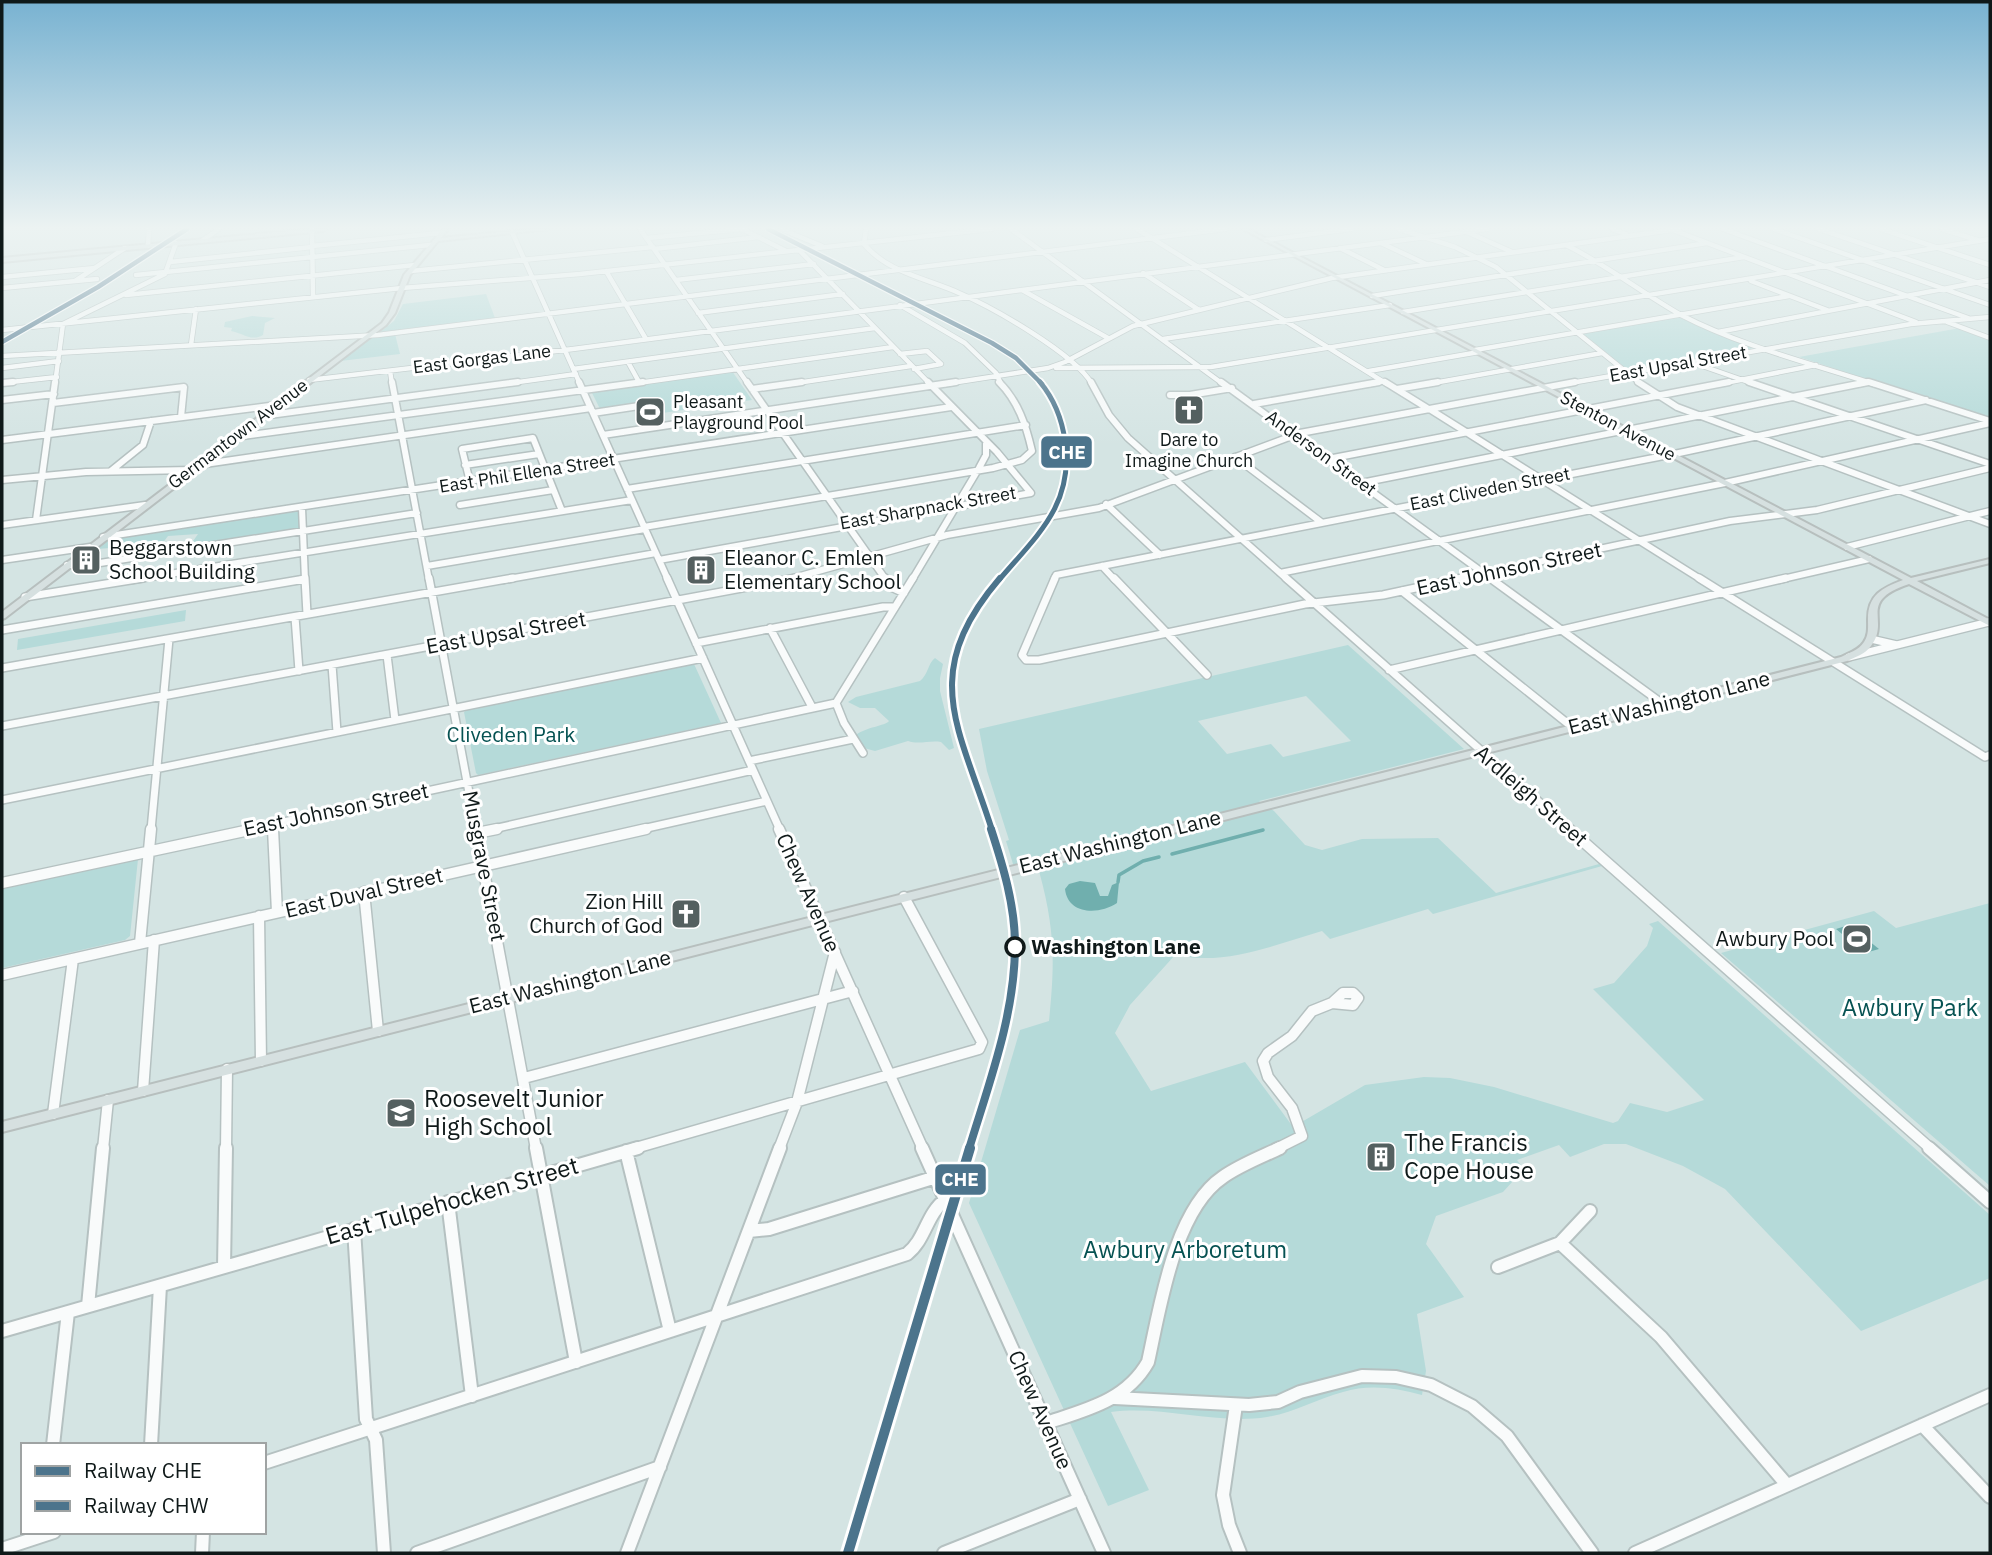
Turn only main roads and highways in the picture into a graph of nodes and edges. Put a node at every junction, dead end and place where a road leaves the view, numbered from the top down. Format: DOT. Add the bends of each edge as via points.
graph roads {
  1 [pos="396,302"];
  2 [pos="1383,302"];
  3 [pos="1990,561"];
  4 [pos="1912,582"];
  5 [pos="3,614"];
  6 [pos="1989,623"];
  7 [pos="2,1127"];
  1 -- 5 [label="main road, Germantown Avenue" via="390,317 368,335"];
  2 -- 4 [label="main road, Stenton Avenue"];
  3 -- 4 [label="main road"];
  4 -- 6 [label="main road, Stenton Avenue"];
  4 -- 7 [label="main road, East Washington Lane" via="1890,588 1877,599 1871,639 1849,657"];
}
